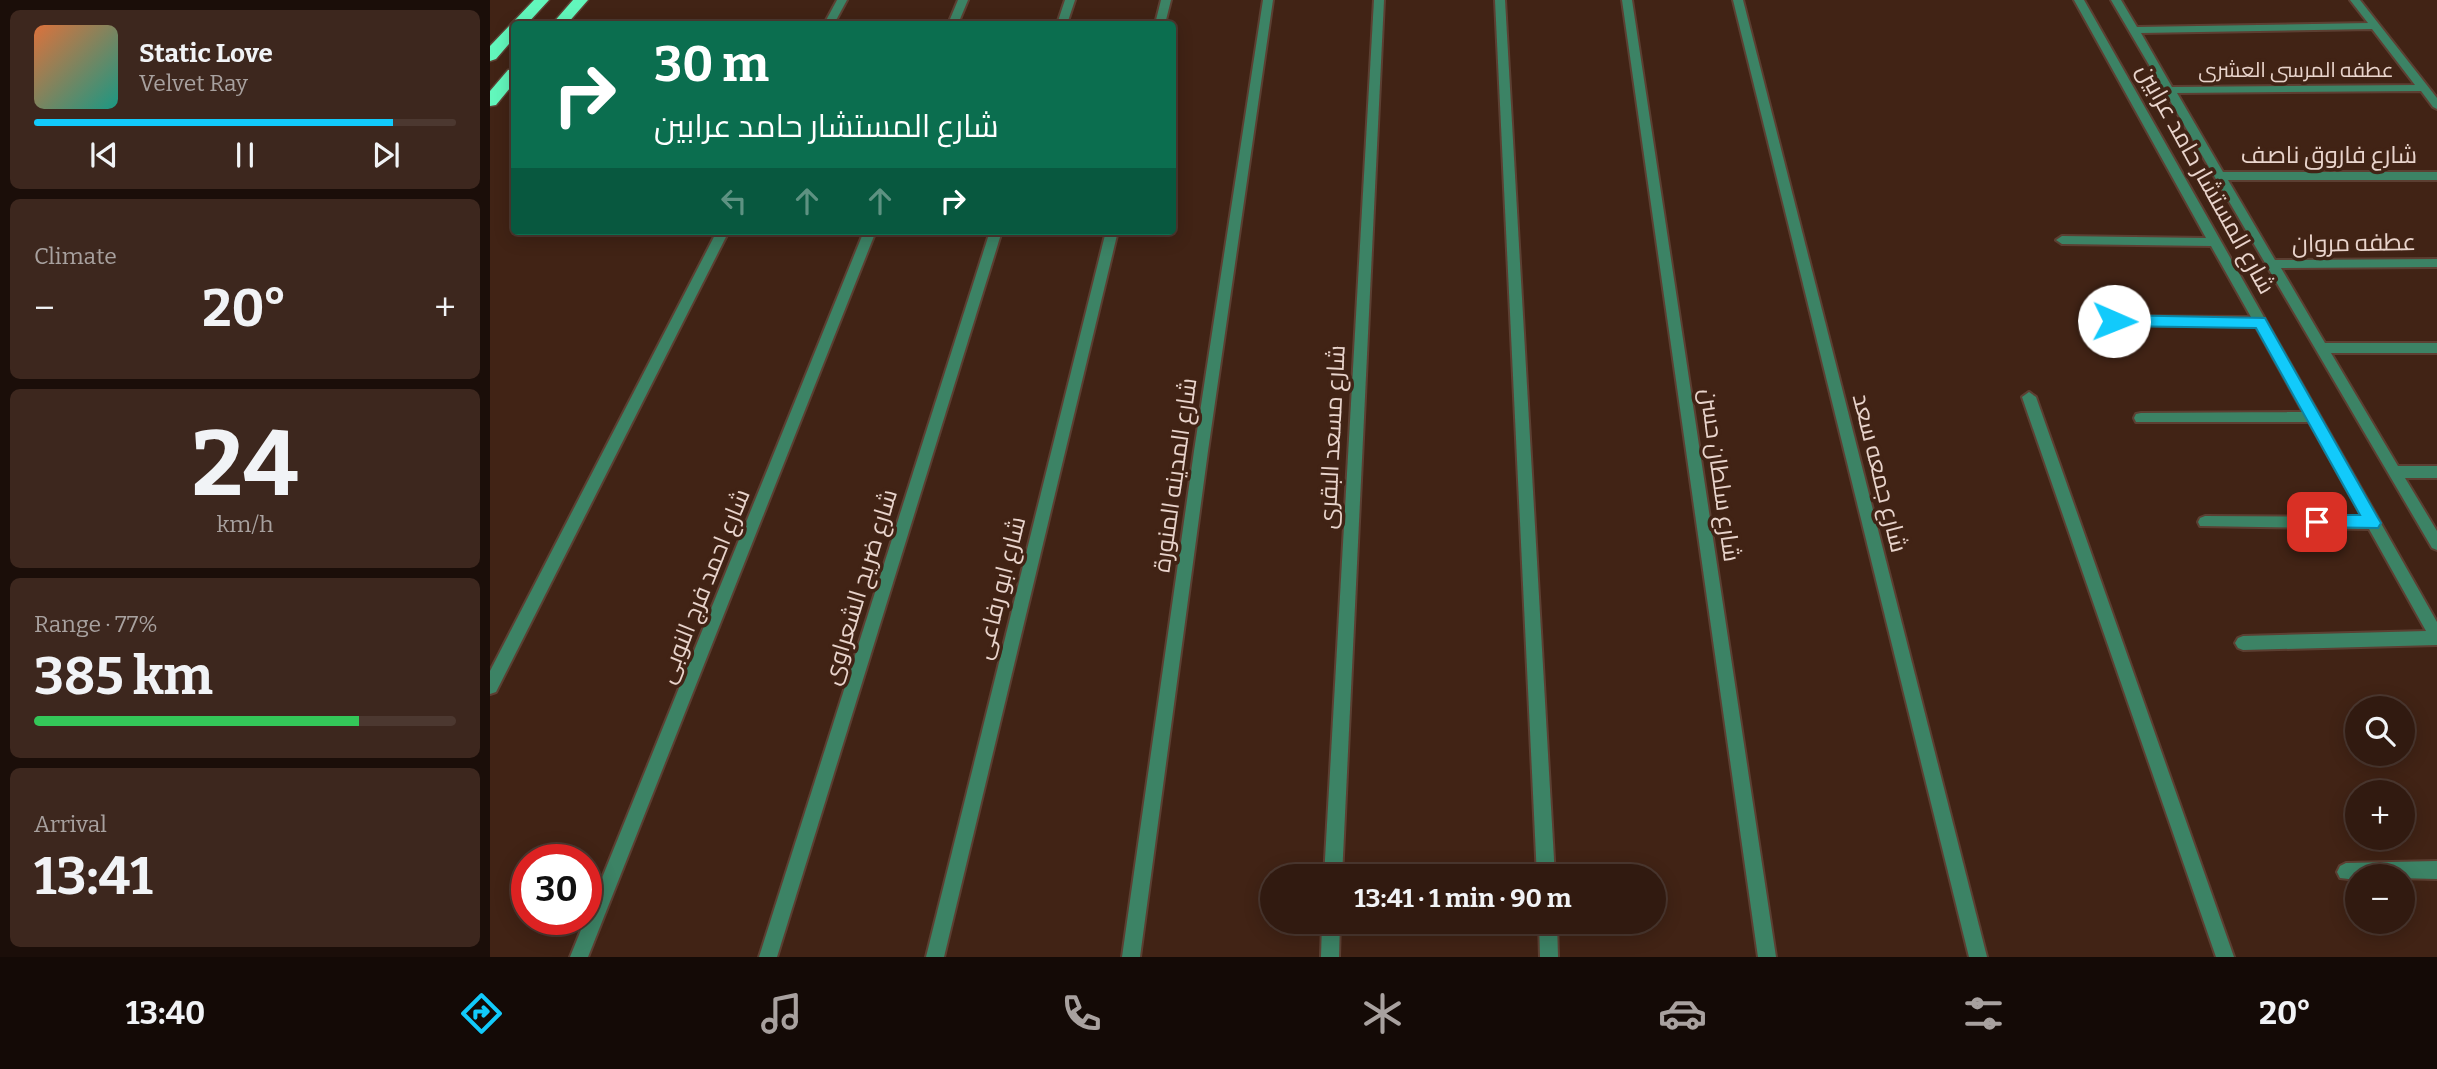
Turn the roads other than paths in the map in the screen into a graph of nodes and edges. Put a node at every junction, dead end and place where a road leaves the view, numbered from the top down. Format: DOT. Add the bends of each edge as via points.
graph roads {
  1 [pos="542,0"];
  2 [pos="581,0"];
  3 [pos="842,0"];
  4 [pos="963,0"];
  5 [pos="1070,0"];
  6 [pos="1166,0"];
  7 [pos="1268,0"];
  8 [pos="1379,0"];
  9 [pos="1500,0"];
  10 [pos="1627,0"];
  11 [pos="1738,0"];
  12 [pos="2068,0"];
  13 [pos="2079,0"];
  14 [pos="2116,0"];
  15 [pos="2355,0"];
  16 [pos="522,21"];
  17 [pos="562,21"];
  18 [pos="831,21"];
  19 [pos="954,21"];
  20 [pos="1063,21"];
  21 [pos="1161,21"];
  22 [pos="2376,26"];
  23 [pos="2134,30"];
  24 [pos="511,32"];
  25 [pos="490,56"];
  26 [pos="511,77"];
  27 [pos="2424,88"];
  28 [pos="2169,90"];
  29 [pos="490,101"];
  30 [pos="2437,104"];
  31 [pos="2220,176"];
  32 [pos="2437,176"];
  33 [pos="721,235"];
  34 [pos="868,235"];
  35 [pos="995,235"];
  36 [pos="1110,235"];
  37 [pos="2062,240"];
  38 [pos="2215,242"];
  39 [pos="2437,263"];
  40 [pos="2272,264"];
  41 [pos="2090,321"];
  42 [pos="2260,322"];
  43 [pos="2321,348"];
  44 [pos="2437,348"];
  45 [pos="2029,397"];
  46 [pos="2314,417"];
  47 [pos="2141,418"];
  48 [pos="2394,472"];
  49 [pos="2437,472"];
  50 [pos="2205,522"];
  51 [pos="2372,523"];
  52 [pos="2437,544"];
  53 [pos="2437,638"];
  54 [pos="2243,643"];
  55 [pos="490,687"];
  56 [pos="1335,864"];
  57 [pos="1545,864"];
  58 [pos="2415,870"];
  59 [pos="2437,870"];
  60 [pos="1331,934"];
  61 [pos="1548,934"];
  62 [pos="579,957"];
  63 [pos="768,957"];
  64 [pos="935,957"];
  65 [pos="1131,957"];
  66 [pos="1330,957"];
  67 [pos="1549,957"];
  68 [pos="1767,957"];
  69 [pos="1978,957"];
  70 [pos="2225,957"];
  1 -- 16 [label="highway"];
  2 -- 17 [label="highway"];
  3 -- 18 [label="street"];
  4 -- 19 [label="street"];
  5 -- 20 [label="street"];
  6 -- 21 [label="street"];
  7 -- 65 [label="street, شارع المدينه المنورة"];
  8 -- 56 [label="street, شارع مسعد البقرى"];
  9 -- 57 [label="street"];
  10 -- 68 [label="street, شارع سلطان حسن"];
  11 -- 69 [label="street, شارع جمعه سعد"];
  12 -- 13 [label="street"];
  13 -- 38 [label="street, شارع المستشار حامد عرابين"];
  14 -- 23 [label="street, شارع المستشار حامد عرابين"];
  15 -- 22 [label="street"];
  22 -- 23 [label="street"];
  22 -- 27 [label="street"];
  23 -- 28 [label="street, شارع المستشار حامد عرابين"];
  24 -- 25 [label="highway"];
  26 -- 29 [label="highway"];
  27 -- 28 [label="street, عطفه المرسى العشرى"];
  27 -- 30 [label="street"];
  28 -- 31 [label="street, شارع المستشار حامد عرابين"];
  31 -- 32 [label="street, شارع فاروق ناصف"];
  31 -- 40 [label="street, شارع المستشار حامد عرابين"];
  33 -- 55 [label="street"];
  34 -- 62 [label="street, شارع احمد فرج النوبى"];
  35 -- 63 [label="street, شارع ضريح الشعراوى"];
  36 -- 64 [label="street, شارع ابو رفاعى"];
  37 -- 38 [label="street"];
  38 -- 42 [label="street, شارع المستشار حامد عرابين"];
  39 -- 40 [label="street, عطفه مروان"];
  40 -- 43 [label="street, شارع المستشار حامد عرابين"];
  41 -- 42 [label="street"];
  42 -- 46 [label="street, شارع المستشار حامد عرابين"];
  43 -- 44 [label="street"];
  43 -- 48 [label="street, شارع المستشار حامد عرابين"];
  45 -- 70 [label="street"];
  46 -- 47 [label="street"];
  46 -- 51 [label="street, شارع المستشار حامد عرابين"];
  48 -- 49 [label="street"];
  48 -- 52 [label="street, شارع المستشار حامد عرابين"];
  50 -- 51 [label="street"];
  51 -- 53 [label="street, شارع المستشار حامد عرابين"];
  53 -- 54 [label="street"];
  58 -- 59 [label="street"];
  60 -- 66 [label="street"];
  61 -- 67 [label="street"];
}
